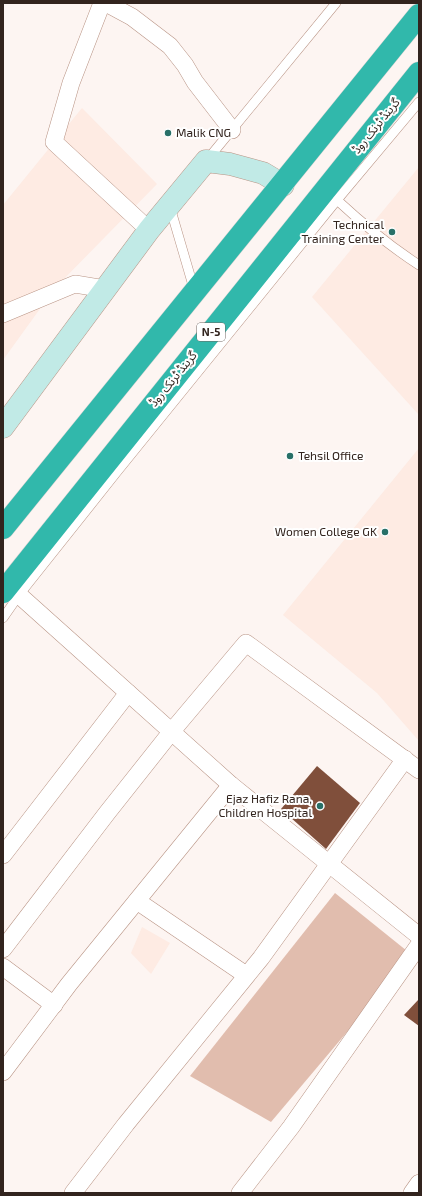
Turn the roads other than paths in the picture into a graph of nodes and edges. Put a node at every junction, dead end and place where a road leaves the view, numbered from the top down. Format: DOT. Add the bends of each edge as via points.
graph roads {
  1 [pos="102,3"];
  2 [pos="106,3"];
  3 [pos="336,3"];
  4 [pos="419,16"];
  5 [pos="419,73"];
  6 [pos="419,102"];
  7 [pos="232,130"];
  8 [pos="206,161"];
  9 [pos="283,185"];
  10 [pos="337,200"];
  11 [pos="169,206"];
  12 [pos="149,230"];
  13 [pos="419,265"];
  14 [pos="105,289"];
  15 [pos="195,291"];
  16 [pos="3,314"];
  17 [pos="3,427"];
  18 [pos="3,528"];
  19 [pos="11,590"];
  20 [pos="3,618"];
  21 [pos="128,693"];
  22 [pos="172,731"];
  23 [pos="404,759"];
  24 [pos="419,770"];
  25 [pos="231,785"];
  26 [pos="3,855"];
  27 [pos="328,864"];
  28 [pos="137,901"];
  29 [pos="419,936"];
  30 [pos="419,945"];
  31 [pos="3,949"];
  32 [pos="3,966"];
  33 [pos="246,975"];
  34 [pos="54,1005"];
  35 [pos="3,1072"];
  36 [pos="419,1183"];
  37 [pos="73,1193"];
  38 [pos="240,1193"];
  39 [pos="412,1193"];
  1 -- 12 [label="street" via="71,83 54,142"];
  2 -- 7 [label="street" via="132,17 170,46"];
  3 -- 7 [label="lane"];
  4 -- 9 [label="highway"];
  5 -- 19 [label="highway, گرینڈ ٹرنک روڈ / N-5"];
  6 -- 10 [label="lane"];
  7 -- 8 [label="lane"];
  8 -- 9 [label="main road" via="230,164 263,173"];
  8 -- 11 [label="main road"];
  9 -- 15 [label="highway"];
  10 -- 13 [label="lane" via="386,243"];
  10 -- 19 [label="lane"];
  11 -- 12 [label="main road"];
  11 -- 15 [label="lane"];
  12 -- 14 [label="main road"];
  14 -- 16 [label="street" via="75,284"];
  14 -- 17 [label="main road"];
  15 -- 18 [label="highway"];
  19 -- 20 [label="lane"];
  19 -- 21 [label="street"];
  21 -- 22 [label="street"];
  21 -- 26 [label="street"];
  22 -- 23 [label="street" via="246,643"];
  22 -- 25 [label="street"];
  22 -- 31 [label="street"];
  23 -- 24 [label="street"];
  23 -- 27 [label="street"];
  25 -- 27 [label="street"];
  25 -- 28 [label="street"];
  27 -- 29 [label="street"];
  27 -- 33 [label="street"];
  28 -- 33 [label="street"];
  28 -- 34 [label="street"];
  30 -- 38 [label="street"];
  32 -- 34 [label="street"];
  33 -- 37 [label="street"];
  34 -- 35 [label="street"];
  36 -- 39 [label="street"];
}
